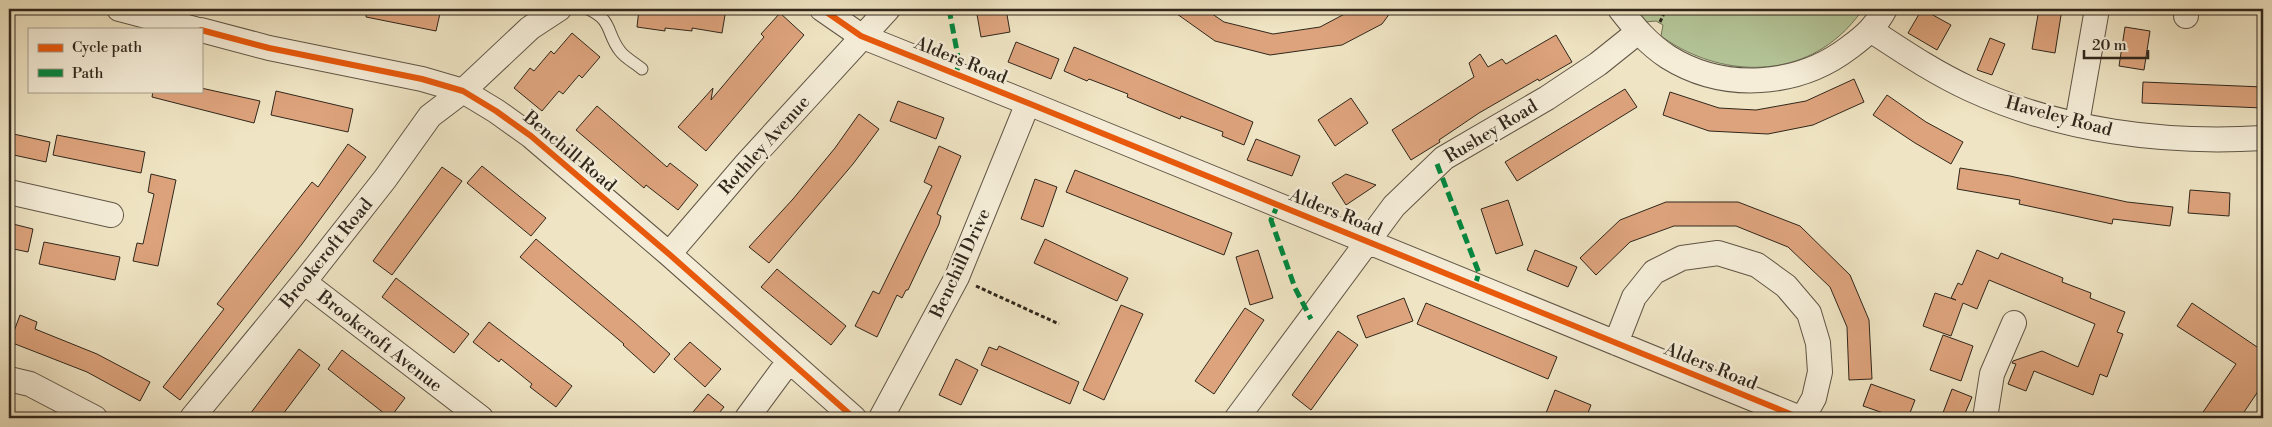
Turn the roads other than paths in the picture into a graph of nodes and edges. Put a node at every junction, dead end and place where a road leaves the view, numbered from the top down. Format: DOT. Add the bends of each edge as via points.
graph roads {
  1 [pos="119,9"];
  2 [pos="559,9"];
  3 [pos="588,9"];
  4 [pos="822,9"];
  5 [pos="888,9"];
  6 [pos="1620,9"];
  7 [pos="1885,9"];
  8 [pos="2097,9"];
  9 [pos="533,18"];
  10 [pos="191,28"];
  11 [pos="202,30"];
  12 [pos="1872,30"];
  13 [pos="1638,32"];
  14 [pos="861,36"];
  15 [pos="642,69"];
  16 [pos="463,91"];
  17 [pos="1028,103"];
  18 [pos="2078,123"];
  19 [pos="2263,138"];
  20 [pos="9,192"];
  21 [pos="111,215"];
  22 [pos="1368,241"];
  23 [pos="669,254"];
  24 [pos="304,282"];
  25 [pos="2014,323"];
  26 [pos="1616,343"];
  27 [pos="789,361"];
  28 [pos="9,379"];
  29 [pos="95,418"];
  30 [pos="192,418"];
  31 [pos="481,418"];
  32 [pos="746,418"];
  33 [pos="854,418"];
  34 [pos="881,418"];
  35 [pos="1237,418"];
  36 [pos="1801,418"];
  37 [pos="1985,418"];
  1 -- 10 [label="street"];
  2 -- 9 [label="street, Brookcroft Road"];
  3 -- 15 [label="lane" via="598,13 611,30 621,52"];
  4 -- 14 [label="street, Alders Road"];
  5 -- 14 [label="street, Rothley Avenue"];
  6 -- 13 [label="street"];
  7 -- 12 [label="street"];
  8 -- 18 [label="street"];
  9 -- 16 [label="street, Brookcroft Road"];
  11 -- 16 [label="street, Benchill Road"];
  12 -- 13 [label="street" via="1834,59 1785,78 1760,81 1732,80 1695,70 1668,57"];
  12 -- 18 [label="street, Haveley Road" via="1914,59 1970,89 2037,114"];
  13 -- 22 [label="street, Rushey Road" via="1547,98 1444,158 1394,206"];
  14 -- 17 [label="street, Alders Road"];
  14 -- 23 [label="street, Rothley Avenue"];
  16 -- 23 [label="street, Benchill Road" via="531,136"];
  16 -- 24 [label="street, Brookcroft Road" via="430,116 385,180"];
  17 -- 22 [label="street, Alders Road"];
  17 -- 34 [label="street, Benchill Drive" via="957,277"];
  18 -- 19 [label="street, Haveley Road" via="2157,138"];
  20 -- 21 [label="street"];
  22 -- 26 [label="street, Alders Road"];
  22 -- 35 [label="street, Rushey Road"];
  23 -- 27 [label="street, Benchill Road"];
  24 -- 30 [label="street, Brookcroft Road"];
  24 -- 31 [label="street, Brookcroft Avenue"];
  25 -- 37 [label="street" via="1992,374"];
  26 -- 36 [label="street, Alders Road"];
  26 -- 36 [label="street, Alders Road" via="1634,297 1654,272 1682,258 1718,253 1757,264 1786,286 1809,313 1816,336 1820,372 1814,398"];
  27 -- 32 [label="street"];
  27 -- 33 [label="street, Benchill Road"];
  28 -- 29 [label="street" via="30,384"];
}
